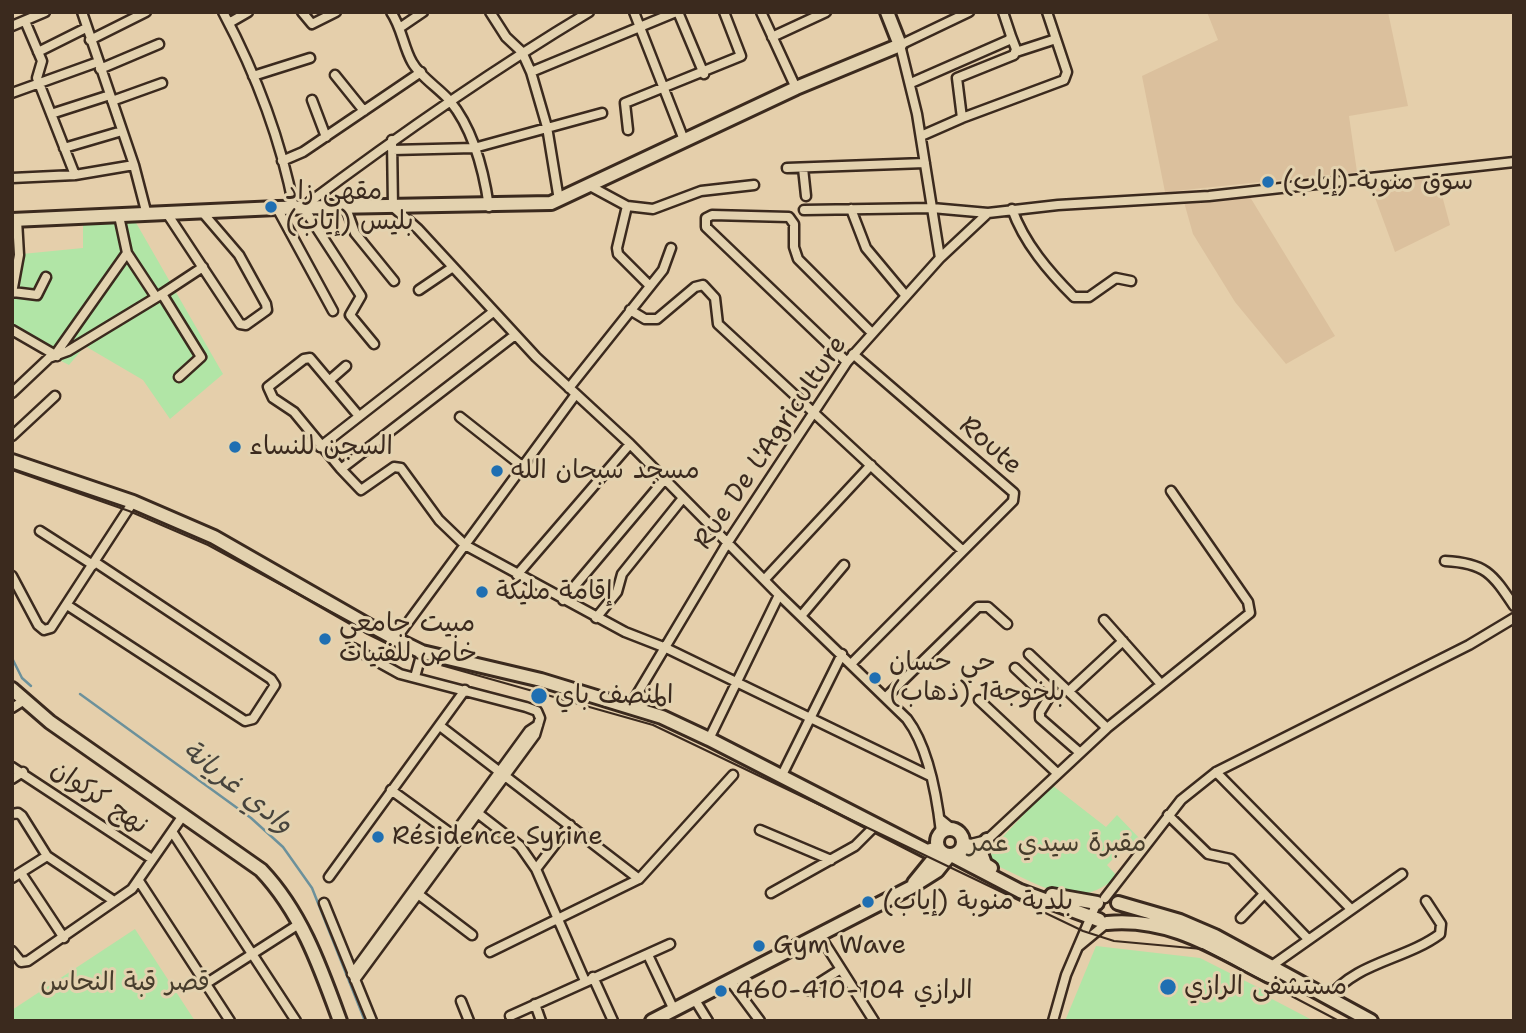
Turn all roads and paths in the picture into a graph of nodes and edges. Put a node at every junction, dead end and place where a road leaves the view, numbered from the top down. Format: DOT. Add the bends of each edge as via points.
graph roads {
  1 [pos="45,12"];
  2 [pos="82,12"];
  3 [pos="146,12"];
  4 [pos="223,12"];
  5 [pos="248,12"];
  6 [pos="302,12"];
  7 [pos="336,12"];
  8 [pos="391,12"];
  9 [pos="424,12"];
  10 [pos="490,12"];
  11 [pos="589,12"];
  12 [pos="634,12"];
  13 [pos="677,12"];
  14 [pos="724,12"];
  15 [pos="761,12"];
  16 [pos="826,12"];
  17 [pos="887,12"];
  18 [pos="1003,12"];
  19 [pos="1047,12"];
  20 [pos="965,13"];
  21 [pos="25,21"];
  22 [pos="229,23"];
  23 [pos="12,26"];
  24 [pos="401,27"];
  25 [pos="640,27"];
  26 [pos="86,28"];
  27 [pos="1011,36"];
  28 [pos="772,37"];
  29 [pos="1056,39"];
  30 [pos="90,40"];
  31 [pos="159,44"];
  32 [pos="900,45"];
  33 [pos="38,51"];
  34 [pos="522,52"];
  35 [pos="1016,52"];
  36 [pos="310,58"];
  37 [pos="99,66"];
  38 [pos="953,67"];
  39 [pos="421,72"];
  40 [pos="531,72"];
  41 [pos="704,74"];
  42 [pos="335,75"];
  43 [pos="253,76"];
  44 [pos="957,78"];
  45 [pos="38,82"];
  46 [pos="162,83"];
  47 [pos="911,83"];
  48 [pos="664,88"];
  49 [pos="796,88"];
  50 [pos="12,93"];
  51 [pos="111,98"];
  52 [pos="312,100"];
  53 [pos="450,101"];
  54 [pos="364,111"];
  55 [pos="602,113"];
  56 [pos="51,114"];
  57 [pos="962,118"];
  58 [pos="547,127"];
  59 [pos="628,130"];
  60 [pos="122,131"];
  61 [pos="921,136"];
  62 [pos="326,137"];
  63 [pos="684,139"];
  64 [pos="392,140"];
  65 [pos="64,148"];
  66 [pos="474,148"];
  67 [pos="393,150"];
  68 [pos="282,161"];
  69 [pos="1514,162"];
  70 [pos="925,163"];
  71 [pos="134,165"];
  72 [pos="803,167"];
  73 [pos="787,168"];
  74 [pos="75,175"];
  75 [pos="12,178"];
  76 [pos="754,185"];
  77 [pos="590,186"];
  78 [pos="806,196"];
  79 [pos="559,200"];
  80 [pos="627,206"];
  81 [pos="298,207"];
  82 [pos="393,207"];
  83 [pos="489,207"];
  84 [pos="277,208"];
  85 [pos="346,208"];
  86 [pos="932,208"];
  87 [pos="851,209"];
  88 [pos="1012,209"];
  89 [pos="804,210"];
  90 [pos="203,213"];
  91 [pos="988,213"];
  92 [pos="146,215"];
  93 [pos="169,215"];
  94 [pos="119,216"];
  95 [pos="14,220"];
  96 [pos="671,248"];
  97 [pos="127,253"];
  98 [pos="940,258"];
  99 [pos="203,267"];
  100 [pos="453,267"];
  101 [pos="46,277"];
  102 [pos="394,281"];
  103 [pos="1131,281"];
  104 [pos="649,285"];
  105 [pos="419,290"];
  106 [pos="13,293"];
  107 [pos="159,295"];
  108 [pos="906,296"];
  109 [pos="630,310"];
  110 [pos="333,311"];
  111 [pos="493,312"];
  112 [pos="12,330"];
  113 [pos="872,333"];
  114 [pos="515,335"];
  115 [pos="374,344"];
  116 [pos="56,355"];
  117 [pos="850,358"];
  118 [pos="346,366"];
  119 [pos="179,377"];
  120 [pos="330,380"];
  121 [pos="572,391"];
  122 [pos="12,393"];
  123 [pos="55,396"];
  124 [pos="812,413"];
  125 [pos="358,415"];
  126 [pos="460,418"];
  127 [pos="12,436"];
  128 [pos="630,444"];
  129 [pos="320,447"];
  130 [pos="12,461"];
  131 [pos="871,465"];
  132 [pos="522,466"];
  133 [pos="341,470"];
  134 [pos="666,479"];
  135 [pos="1171,491"];
  136 [pos="683,498"];
  137 [pos="133,502"];
  138 [pos="40,531"];
  139 [pos="728,542"];
  140 [pos="465,545"];
  141 [pos="963,551"];
  142 [pos="1445,561"];
  143 [pos="94,564"];
  144 [pos="844,565"];
  145 [pos="517,575"];
  146 [pos="12,576"];
  147 [pos="765,579"];
  148 [pos="779,595"];
  149 [pos="563,600"];
  150 [pos="67,605"];
  151 [pos="1514,606"];
  152 [pos="801,616"];
  153 [pos="596,618"];
  154 [pos="1514,618"];
  155 [pos="1104,620"];
  156 [pos="1007,624"];
  157 [pos="395,640"];
  158 [pos="1123,641"];
  159 [pos="353,648"];
  160 [pos="666,648"];
  161 [pos="422,652"];
  162 [pos="842,654"];
  163 [pos="1029,654"];
  164 [pos="1037,662"];
  165 [pos="852,663"];
  166 [pos="1015,668"];
  167 [pos="1024,676"];
  168 [pos="415,677"];
  169 [pos="736,682"];
  170 [pos="1160,683"];
  171 [pos="12,689"];
  172 [pos="466,690"];
  173 [pos="1069,691"];
  174 [pos="886,697"];
  175 [pos="979,700"];
  176 [pos="18,705"];
  177 [pos="630,706"];
  178 [pos="809,718"];
  179 [pos="440,726"];
  180 [pos="1107,728"];
  181 [pos="709,739"];
  182 [pos="1079,752"];
  183 [pos="12,767"];
  184 [pos="23,772"];
  185 [pos="1216,772"];
  186 [pos="1057,773"];
  187 [pos="502,774"];
  188 [pos="733,775"];
  189 [pos="930,776"];
  190 [pos="781,777"];
  191 [pos="12,779"];
  192 [pos="391,790"];
  193 [pos="475,811"];
  194 [pos="12,814"];
  195 [pos="184,814"];
  196 [pos="1168,816"];
  197 [pos="570,825"];
  198 [pos="876,825"];
  199 [pos="760,830"];
  200 [pos="173,832"];
  201 [pos="455,838"];
  202 [pos="987,840"];
  203 [pos="964,843"];
  204 [pos="911,844"];
  205 [pos="941,847"];
  206 [pos="47,856"];
  207 [pos="152,859"];
  208 [pos="831,860"];
  209 [pos="985,864"];
  210 [pos="536,869"];
  211 [pos="21,873"];
  212 [pos="1402,874"];
  213 [pos="329,877"];
  214 [pos="12,878"];
  215 [pos="639,879"];
  216 [pos="139,881"];
  217 [pos="910,888"];
  218 [pos="771,893"];
  219 [pos="418,894"];
  220 [pos="1264,894"];
  221 [pos="114,901"];
  222 [pos="1426,901"];
  223 [pos="324,903"];
  224 [pos="1104,906"];
  225 [pos="1351,909"];
  226 [pos="1241,918"];
  227 [pos="559,920"];
  228 [pos="299,924"];
  229 [pos="471,935"];
  230 [pos="820,936"];
  231 [pos="64,938"];
  232 [pos="1308,939"];
  233 [pos="670,944"];
  234 [pos="1076,948"];
  235 [pos="12,951"];
  236 [pos="253,952"];
  237 [pos="490,952"];
  238 [pos="648,955"];
  239 [pos="841,969"];
  240 [pos="1267,971"];
  241 [pos="354,977"];
  242 [pos="589,979"];
  243 [pos="731,982"];
  244 [pos="207,983"];
  245 [pos="808,990"];
  246 [pos="1329,998"];
  247 [pos="695,1000"];
  248 [pos="461,1001"];
  249 [pos="535,1004"];
  250 [pos="674,1010"];
  251 [pos="510,1016"];
  252 [pos="871,1020"];
  253 [pos="230,1021"];
  254 [pos="296,1021"];
  255 [pos="340,1021"];
  256 [pos="372,1021"];
  257 [pos="469,1021"];
  258 [pos="541,1021"];
  259 [pos="612,1021"];
  260 [pos="652,1021"];
  261 [pos="708,1021"];
  262 [pos="760,1021"];
  263 [pos="1053,1021"];
  264 [pos="1355,1021"];
  265 [pos="1371,1021"];
  1 -- 21 [label="street"];
  2 -- 26 [label="street"];
  3 -- 30 [label="street"];
  4 -- 22 [label="street"];
  5 -- 22 [label="street"];
  6 -- 7 [label="street" via="312,24"];
  8 -- 24 [label="street"];
  9 -- 24 [label="street"];
  10 -- 34 [label="street"];
  11 -- 34 [label="street"];
  12 -- 25 [label="street"];
  13 -- 25 [label="street"];
  13 -- 41 [label="street"];
  14 -- 41 [label="street" via="741,56"];
  15 -- 28 [label="street"];
  16 -- 28 [label="street"];
  17 -- 32 [label="main road"];
  18 -- 27 [label="street"];
  19 -- 29 [label="street"];
  20 -- 32 [label="street"];
  21 -- 23 [label="street"];
  21 -- 33 [label="street"];
  22 -- 43 [label="street"];
  24 -- 39 [label="street" via="410,58"];
  25 -- 40 [label="street"];
  25 -- 48 [label="street"];
  26 -- 30 [label="street"];
  26 -- 33 [label="street"];
  27 -- 35 [label="street"];
  27 -- 38 [label="street"];
  28 -- 49 [label="street"];
  29 -- 35 [label="street"];
  29 -- 57 [label="street" via="1067,72 1064,80"];
  30 -- 37 [label="street"];
  31 -- 37 [label="street"];
  32 -- 47 [label="street"];
  32 -- 49 [label="main road"];
  33 -- 45 [label="street" via="42,61 36,72"];
  34 -- 40 [label="street"];
  34 -- 53 [label="street"];
  35 -- 44 [label="street"];
  36 -- 43 [label="street"];
  37 -- 45 [label="street"];
  37 -- 51 [label="street"];
  38 -- 44 [label="street"];
  38 -- 47 [label="street"];
  39 -- 53 [label="street"];
  39 -- 54 [label="street"];
  40 -- 58 [label="street"];
  41 -- 48 [label="street"];
  42 -- 54 [label="street"];
  43 -- 68 [label="street"];
  44 -- 57 [label="street"];
  45 -- 50 [label="street"];
  45 -- 56 [label="street"];
  46 -- 51 [label="street"];
  47 -- 61 [label="street"];
  48 -- 59 [label="street" via="625,103"];
  48 -- 63 [label="street"];
  49 -- 63 [label="main road"];
  51 -- 56 [label="street"];
  51 -- 60 [label="street"];
  52 -- 62 [label="street"];
  53 -- 64 [label="street"];
  53 -- 66 [label="street"];
  54 -- 62 [label="street"];
  55 -- 58 [label="street"];
  56 -- 65 [label="street"];
  57 -- 61 [label="street"];
  58 -- 66 [label="street"];
  58 -- 79 [label="street"];
  60 -- 65 [label="street"];
  60 -- 71 [label="street"];
  61 -- 70 [label="street"];
  62 -- 68 [label="street"];
  63 -- 77 [label="main road"];
  64 -- 67 [label="street"];
  64 -- 81 [label="street"];
  65 -- 74 [label="street"];
  66 -- 67 [label="street"];
  66 -- 83 [label="street"];
  67 -- 82 [label="street"];
  68 -- 81 [label="street"];
  69 -- 88 [label="street" via="1209,196"];
  70 -- 72 [label="street"];
  70 -- 86 [label="street"];
  71 -- 74 [label="street"];
  71 -- 92 [label="street"];
  72 -- 73 [label="street"];
  72 -- 78 [label="street"];
  74 -- 75 [label="street"];
  76 -- 80 [label="street" via="694,193 653,209"];
  77 -- 79 [label="main road"];
  77 -- 80 [label="street"];
  79 -- 83 [label="main road"];
  80 -- 104 [label="street" via="618,254"];
  81 -- 84 [label="main road"];
  81 -- 85 [label="main road"];
  81 -- 115 [label="street" via="361,296 350,315"];
  82 -- 83 [label="main road"];
  82 -- 85 [label="main road"];
  82 -- 100 [label="street"];
  84 -- 90 [label="main road"];
  84 -- 110 [label="street"];
  85 -- 102 [label="street" via="355,233"];
  86 -- 87 [label="street"];
  86 -- 91 [label="street"];
  86 -- 98 [label="street"];
  87 -- 89 [label="street"];
  87 -- 108 [label="street" via="866,248"];
  88 -- 91 [label="street"];
  88 -- 103 [label="street" via="1020,230 1074,297 1089,297 1116,278"];
  90 -- 93 [label="main road"];
  90 -- 99 [label="street" via="239,255 267,310 246,325 240,324"];
  91 -- 98 [label="street, Rue De L'Agriculture"];
  92 -- 93 [label="main road"];
  92 -- 94 [label="main road"];
  93 -- 99 [label="street"];
  94 -- 95 [label="main road"];
  94 -- 97 [label="street"];
  95 -- 106 [label="street" via="19,255"];
  96 -- 104 [label="street" via="666,265"];
  97 -- 107 [label="street"];
  97 -- 116 [label="street"];
  98 -- 108 [label="street, Rue De L'Agriculture"];
  99 -- 107 [label="street"];
  100 -- 105 [label="street"];
  100 -- 111 [label="street"];
  101 -- 106 [label="street" via="37,295"];
  104 -- 109 [label="street"];
  107 -- 116 [label="street"];
  107 -- 119 [label="street" via="201,356"];
  108 -- 113 [label="street, Rue De L'Agriculture"];
  109 -- 121 [label="street"];
  109 -- 124 [label="street" via="645,319 657,319 695,286 703,285 715,298 718,324"];
  111 -- 114 [label="street"];
  111 -- 125 [label="street"];
  112 -- 116 [label="street"];
  113 -- 117 [label="street, Rue De L'Agriculture"];
  113 -- 117 [label="street" via="798,259 794,223 789,217 706,218 706,226"];
  114 -- 121 [label="street"];
  114 -- 133 [label="street"];
  116 -- 122 [label="street"];
  117 -- 124 [label="street, Rue De L'Agriculture"];
  117 -- 141 [label="street, Route" via="1014,493 1013,501"];
  118 -- 120 [label="street"];
  120 -- 125 [label="street"];
  120 -- 129 [label="street" via="308,358 268,387"];
  121 -- 128 [label="street"];
  121 -- 132 [label="street"];
  123 -- 127 [label="street"];
  124 -- 131 [label="street"];
  124 -- 139 [label="street, Rue De L'Agriculture"];
  125 -- 129 [label="street"];
  126 -- 132 [label="street"];
  128 -- 134 [label="street"];
  128 -- 145 [label="street"];
  129 -- 133 [label="street"];
  130 -- 137 [label="main road"];
  131 -- 141 [label="street"];
  131 -- 147 [label="street"];
  132 -- 140 [label="street"];
  133 -- 140 [label="street" via="361,490 394,467 401,468 439,520"];
  134 -- 136 [label="street"];
  134 -- 149 [label="street"];
  135 -- 170 [label="street" via="1248,602 1250,613"];
  136 -- 139 [label="street"];
  136 -- 153 [label="street" via="622,574 617,592"];
  137 -- 143 [label="street"];
  137 -- 157 [label="main road" via="214,537"];
  138 -- 143 [label="street"];
  139 -- 147 [label="street"];
  139 -- 160 [label="street, Rue De L'Agriculture"];
  140 -- 145 [label="street"];
  140 -- 157 [label="street"];
  141 -- 165 [label="street"];
  142 -- 151 [label="street" via="1483,568"];
  143 -- 150 [label="street"];
  143 -- 150 [label="street" via="271,679 275,685 272,693 253,719 245,721"];
  144 -- 152 [label="street"];
  145 -- 149 [label="street"];
  146 -- 150 [label="street" via="44,630 54,625"];
  147 -- 148 [label="street"];
  148 -- 152 [label="street"];
  148 -- 169 [label="street"];
  149 -- 153 [label="street"];
  152 -- 162 [label="street"];
  153 -- 160 [label="street"];
  154 -- 185 [label="street" via="1461,650"];
  155 -- 158 [label="street"];
  156 -- 174 [label="street" via="988,607 978,607"];
  157 -- 161 [label="main road"];
  158 -- 170 [label="street"];
  158 -- 173 [label="street"];
  159 -- 168 [label="street" via="388,669"];
  160 -- 169 [label="street"];
  160 -- 177 [label="street, Rue De L'Agriculture"];
  161 -- 168 [label="street"];
  161 -- 177 [label="main road"];
  162 -- 165 [label="street"];
  162 -- 178 [label="street"];
  163 -- 164 [label="street"];
  164 -- 167 [label="street"];
  164 -- 173 [label="street"];
  165 -- 174 [label="street"];
  166 -- 167 [label="street"];
  167 -- 182 [label="street" via="1048,699 1040,718"];
  168 -- 172 [label="street"];
  169 -- 178 [label="street"];
  169 -- 181 [label="street"];
  170 -- 180 [label="street"];
  171 -- 176 [label="main road"];
  172 -- 179 [label="street"];
  172 -- 187 [label="street" via="534,710 540,718"];
  173 -- 180 [label="street"];
  174 -- 189 [label="street" via="916,732"];
  175 -- 186 [label="street"];
  176 -- 195 [label="main road"];
  177 -- 181 [label="main road"];
  178 -- 189 [label="street"];
  178 -- 190 [label="street"];
  179 -- 187 [label="street"];
  179 -- 192 [label="street"];
  180 -- 182 [label="street"];
  181 -- 190 [label="main road"];
  182 -- 186 [label="street"];
  183 -- 184 [label="street, نهج كركوان"];
  184 -- 191 [label="street, نهج كركوان"];
  184 -- 207 [label="street, نهج كركوان"];
  185 -- 196 [label="street" via="1190,791"];
  185 -- 225 [label="street"];
  186 -- 202 [label="street"];
  187 -- 193 [label="street"];
  187 -- 197 [label="street"];
  188 -- 215 [label="street"];
  189 -- 205 [label="street"];
  190 -- 198 [label="main road"];
  192 -- 201 [label="street"];
  192 -- 213 [label="street"];
  193 -- 201 [label="street"];
  193 -- 210 [label="street" via="520,846"];
  194 -- 206 [label="street" via="22,816"];
  195 -- 200 [label="street"];
  195 -- 228 [label="main road" via="261,870 288,900"];
  196 -- 220 [label="street" via="1209,854 1231,859"];
  196 -- 224 [label="street"];
  197 -- 210 [label="street"];
  197 -- 215 [label="street"];
  198 -- 204 [label="main road"];
  198 -- 208 [label="street" via="855,846"];
  199 -- 208 [label="street"];
  200 -- 207 [label="street"];
  200 -- 236 [label="street"];
  201 -- 219 [label="street"];
  201 -- 241 [label="street"];
  202 -- 203 [label="street"];
  202 -- 209 [label="main road" via="980,850"];
  203 -- 205 [label="main road"];
  203 -- 205 [label="main road" via="959,831"];
  203 -- 209 [label="main road"];
  204 -- 205 [label="main road"];
  204 -- 205 [label="main road"];
  205 -- 217 [label="main road"];
  205 -- 217 [label="main road" via="937,871"];
  205 -- 224 [label="main road" via="1020,891"];
  206 -- 211 [label="street"];
  206 -- 221 [label="street"];
  207 -- 216 [label="street"];
  208 -- 218 [label="street"];
  209 -- 224 [label="main road" via="1054,896"];
  210 -- 227 [label="street"];
  211 -- 214 [label="street"];
  211 -- 231 [label="street"];
  212 -- 225 [label="street"];
  215 -- 227 [label="street"];
  216 -- 221 [label="street"];
  216 -- 244 [label="street"];
  217 -- 230 [label="main road"];
  219 -- 229 [label="street"];
  219 -- 241 [label="street"];
  220 -- 226 [label="street"];
  220 -- 232 [label="street"];
  221 -- 231 [label="street"];
  222 -- 246 [label="street" via="1441,924 1440,934 1357,974"];
  223 -- 241 [label="street"];
  224 -- 234 [label="street"];
  224 -- 234 [label="street"];
  224 -- 240 [label="main road" via="1131,920 1194,935"];
  224 -- 240 [label="main road" via="1180,921 1215,936"];
  225 -- 232 [label="street"];
  227 -- 237 [label="street"];
  227 -- 242 [label="street"];
  228 -- 236 [label="street"];
  228 -- 255 [label="main road"];
  230 -- 239 [label="street"];
  230 -- 243 [label="main road"];
  231 -- 235 [label="street" via="22,962"];
  232 -- 240 [label="street"];
  233 -- 238 [label="street"];
  234 -- 263 [label="street"];
  236 -- 244 [label="street"];
  236 -- 254 [label="street"];
  238 -- 242 [label="street"];
  238 -- 250 [label="street"];
  239 -- 245 [label="street"];
  239 -- 252 [label="street"];
  240 -- 246 [label="main road"];
  240 -- 264 [label="main road"];
  241 -- 256 [label="street"];
  242 -- 249 [label="street"];
  242 -- 259 [label="street"];
  243 -- 247 [label="main road"];
  243 -- 262 [label="street"];
  244 -- 253 [label="street"];
  246 -- 265 [label="main road"];
  247 -- 250 [label="main road"];
  247 -- 261 [label="street"];
  248 -- 257 [label="street"];
  249 -- 251 [label="street"];
  249 -- 258 [label="street"];
  250 -- 260 [label="main road"];
}
